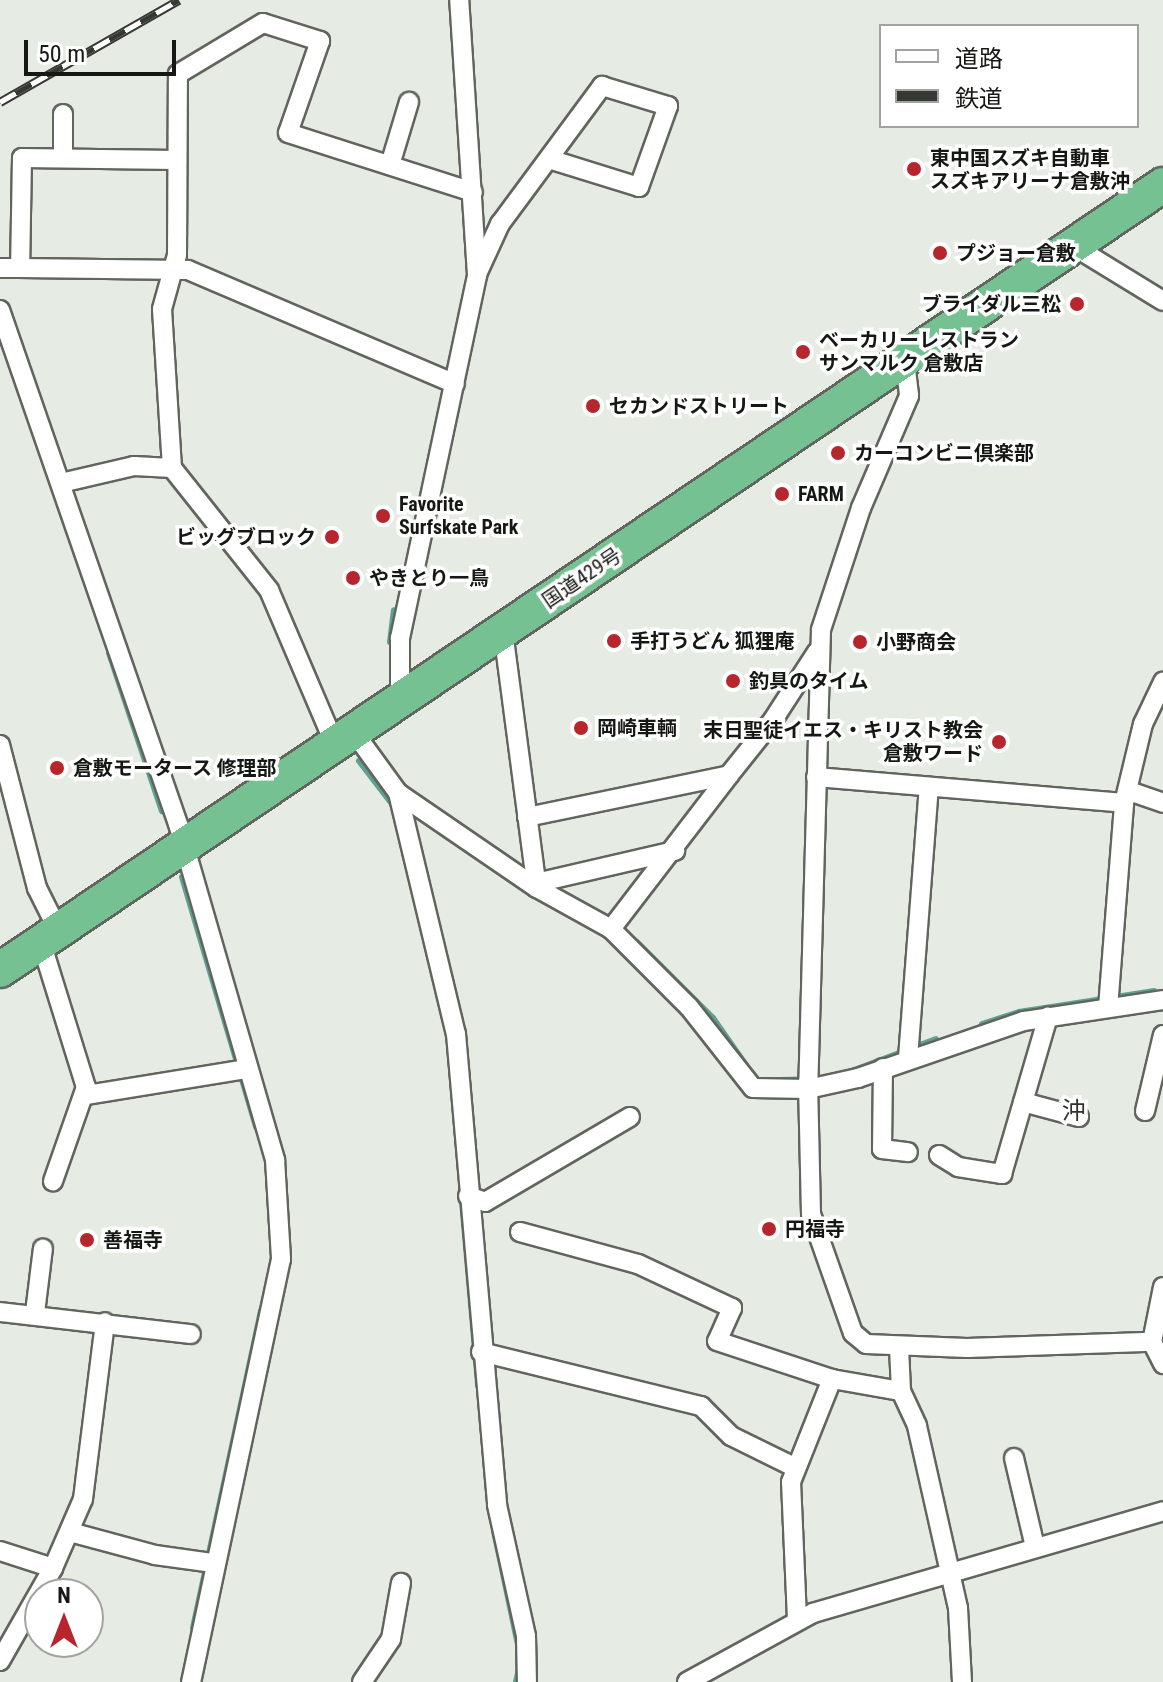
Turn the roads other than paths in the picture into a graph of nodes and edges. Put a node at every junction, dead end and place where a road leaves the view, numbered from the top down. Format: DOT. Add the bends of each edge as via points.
graph roads {
  1 [pos="459,0"];
  2 [pos="409,102"];
  3 [pos="63,114"];
  4 [pos="63,158"];
  5 [pos="549,159"];
  6 [pos="177,160"];
  7 [pos="390,165"];
  8 [pos="1163,185"];
  9 [pos="467,190"];
  10 [pos="1070,244"];
  11 [pos="174,267"];
  12 [pos="0,268"];
  13 [pos="20,268"];
  14 [pos="477,275"];
  15 [pos="1163,301"];
  16 [pos="0,310"];
  17 [pos="905,362"];
  18 [pos="449,382"];
  19 [pos="172,468"];
  20 [pos="61,483"];
  21 [pos="503,631"];
  22 [pos="820,647"];
  23 [pos="1163,682"];
  24 [pos="400,701"];
  25 [pos="344,738"];
  26 [pos="0,745"];
  27 [pos="729,775"];
  28 [pos="816,777"];
  29 [pos="929,787"];
  30 [pos="398,793"];
  31 [pos="1127,797"];
  32 [pos="1163,803"];
  33 [pos="527,817"];
  34 [pos="184,847"];
  35 [pos="675,851"];
  36 [pos="536,885"];
  37 [pos="611,929"];
  38 [pos="49,936"];
  39 [pos="0,970"];
  40 [pos="1163,1000"];
  41 [pos="1108,1001"];
  42 [pos="1048,1017"];
  43 [pos="1163,1035"];
  44 [pos="909,1052"];
  45 [pos="883,1068"];
  46 [pos="240,1070"];
  47 [pos="808,1082"];
  48 [pos="87,1095"];
  49 [pos="1023,1102"];
  50 [pos="1145,1111"];
  51 [pos="630,1117"];
  52 [pos="1079,1117"];
  53 [pos="908,1152"];
  54 [pos="939,1155"];
  55 [pos="53,1181"];
  56 [pos="468,1196"];
  57 [pos="520,1232"];
  58 [pos="43,1248"];
  59 [pos="1163,1287"];
  60 [pos="0,1312"];
  61 [pos="35,1313"];
  62 [pos="105,1322"];
  63 [pos="191,1334"];
  64 [pos="1152,1342"];
  65 [pos="899,1347"];
  66 [pos="481,1352"];
  67 [pos="1163,1364"];
  68 [pos="832,1379"];
  69 [pos="901,1391"];
  70 [pos="1014,1458"];
  71 [pos="794,1467"];
  72 [pos="1163,1511"];
  73 [pos="70,1532"];
  74 [pos="1035,1547"];
  75 [pos="0,1551"];
  76 [pos="209,1561"];
  77 [pos="53,1568"];
  78 [pos="948,1573"];
  79 [pos="401,1583"];
  80 [pos="797,1619"];
  81 [pos="0,1661"];
  82 [pos="719,1663"];
  83 [pos="191,1682"];
  84 [pos="362,1682"];
  85 [pos="527,1682"];
  86 [pos="687,1682"];
  87 [pos="724,1682"];
  88 [pos="962,1682"];
  1 -- 9 [label="street"];
  2 -- 7 [label="street"];
  3 -- 4 [label="street"];
  4 -- 6 [label="street"];
  4 -- 13 [label="street" via="22,158"];
  5 -- 5 [label="street" via="602,86 668,106 639,187"];
  5 -- 14 [label="street" via="500,224"];
  6 -- 7 [label="street" via="178,74 263,23 320,41 288,133"];
  6 -- 11 [label="street"];
  7 -- 9 [label="street"];
  8 -- 10 [label="highway, 国道429号"];
  9 -- 14 [label="street"];
  10 -- 15 [label="street"];
  10 -- 17 [label="highway, 国道429号"];
  11 -- 13 [label="street"];
  11 -- 18 [label="street"];
  11 -- 19 [label="street" via="162,309"];
  12 -- 13 [label="street"];
  14 -- 18 [label="street"];
  16 -- 20 [label="street"];
  17 -- 21 [label="highway, 国道429号"];
  17 -- 22 [label="street" via="909,396 861,508"];
  18 -- 24 [label="street" via="400,638"];
  19 -- 20 [label="street" via="134,466"];
  19 -- 25 [label="street" via="269,590"];
  20 -- 34 [label="street"];
  21 -- 24 [label="highway, 国道429号"];
  21 -- 33 [label="street"];
  22 -- 27 [label="street"];
  22 -- 28 [label="street"];
  23 -- 31 [label="street" via="1143,724"];
  24 -- 25 [label="highway, 国道429号"];
  25 -- 30 [label="street"];
  25 -- 34 [label="highway, 国道429号"];
  26 -- 38 [label="street"];
  27 -- 33 [label="street"];
  27 -- 35 [label="street"];
  28 -- 29 [label="street"];
  28 -- 47 [label="street"];
  29 -- 31 [label="street"];
  29 -- 44 [label="street"];
  30 -- 36 [label="street"];
  30 -- 56 [label="street" via="456,1034"];
  31 -- 32 [label="street"];
  31 -- 41 [label="street"];
  33 -- 36 [label="street"];
  34 -- 38 [label="highway, 国道429号"];
  34 -- 46 [label="street"];
  35 -- 36 [label="street"];
  35 -- 37 [label="street"];
  36 -- 37 [label="street"];
  37 -- 47 [label="street" via="689,1007 753,1088"];
  38 -- 39 [label="highway, 国道429号"];
  38 -- 48 [label="street"];
  40 -- 41 [label="street"];
  41 -- 42 [label="street"];
  42 -- 44 [label="street"];
  42 -- 49 [label="street"];
  43 -- 50 [label="street"];
  44 -- 45 [label="street"];
  45 -- 47 [label="street"];
  45 -- 53 [label="street" via="882,1149"];
  46 -- 48 [label="street"];
  46 -- 76 [label="street" via="275,1160 281,1259"];
  47 -- 65 [label="street" via="811,1214 816,1229 853,1333 866,1344"];
  48 -- 55 [label="street"];
  49 -- 52 [label="street"];
  49 -- 54 [label="street" via="1002,1174 958,1167"];
  51 -- 56 [label="street" via="485,1202"];
  56 -- 66 [label="street"];
  57 -- 68 [label="street" via="638,1264 732,1308 717,1341"];
  58 -- 61 [label="street"];
  59 -- 64 [label="street"];
  60 -- 61 [label="street"];
  61 -- 62 [label="street"];
  62 -- 63 [label="street"];
  62 -- 73 [label="street" via="90,1464"];
  64 -- 65 [label="street"];
  64 -- 67 [label="street"];
  65 -- 69 [label="street"];
  66 -- 71 [label="street" via="701,1406 731,1436"];
  66 -- 85 [label="street" via="500,1524 526,1636"];
  68 -- 69 [label="street"];
  68 -- 71 [label="street"];
  69 -- 78 [label="street" via="917,1426"];
  70 -- 74 [label="street"];
  71 -- 80 [label="street" via="791,1547"];
  72 -- 74 [label="street"];
  73 -- 76 [label="street" via="155,1555"];
  73 -- 77 [label="street"];
  74 -- 78 [label="street"];
  75 -- 77 [label="street"];
  76 -- 83 [label="street"];
  77 -- 81 [label="street"];
  78 -- 80 [label="street"];
  78 -- 88 [label="street" via="958,1608"];
  79 -- 84 [label="street" via="391,1639"];
  80 -- 82 [label="street"];
  82 -- 86 [label="street"];
  82 -- 87 [label="street"];
}
